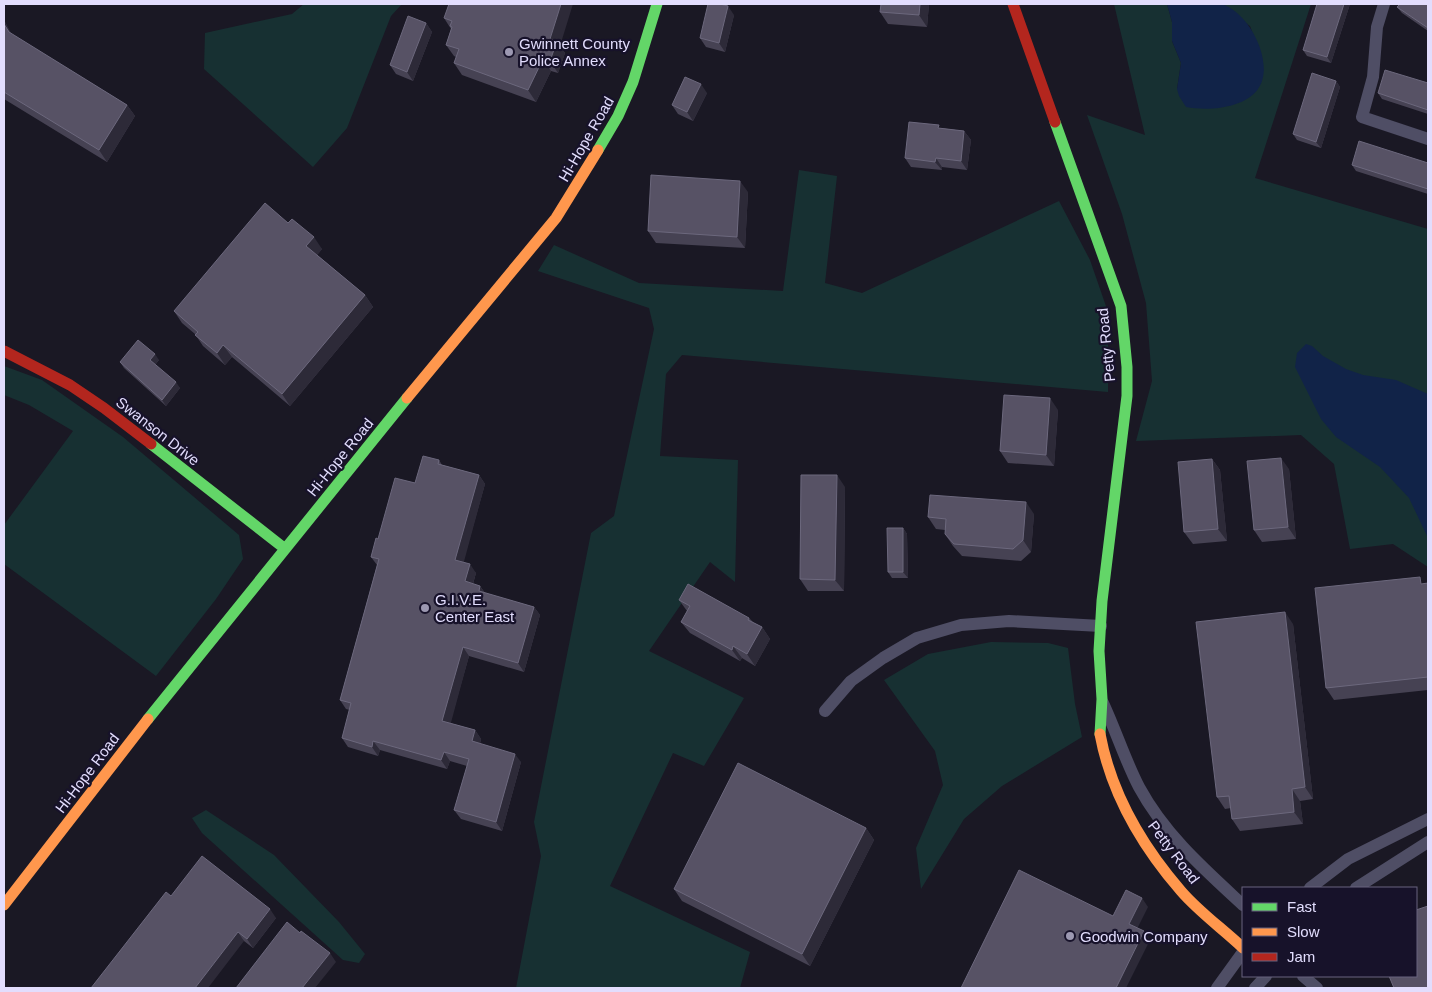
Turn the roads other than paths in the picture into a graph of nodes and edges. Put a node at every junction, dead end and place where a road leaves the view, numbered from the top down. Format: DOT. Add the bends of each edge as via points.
graph roads {
  1 [pos="657,4"];
  2 [pos="1013,4"];
  3 [pos="1384,4"];
  4 [pos="1428,139"];
  5 [pos="4,350"];
  6 [pos="284,548"];
  7 [pos="1101,626"];
  8 [pos="1102,699"];
  9 [pos="825,710"];
  10 [pos="1428,819"];
  11 [pos="1424,844"];
  12 [pos="1311,887"];
  13 [pos="1358,887"];
  14 [pos="1242,904"];
  15 [pos="4,905"];
  16 [pos="1242,947"];
  17 [pos="1242,953"];
  18 [pos="1265,977"];
  19 [pos="1304,977"];
  20 [pos="1217,988"];
  21 [pos="1255,988"];
  22 [pos="1316,988"];
  1 -- 6 [label="street, Hi-Hope Road" via="634,82 618,116 556,218"];
  2 -- 7 [label="street, Petty Road" via="1121,306 1127,396"];
  3 -- 4 [label="street" via="1377,27 1373,77 1362,117"];
  5 -- 6 [label="street, Swanson Drive" via="70,385 104,408"];
  6 -- 15 [label="street, Hi-Hope Road"];
  7 -- 8 [label="street, Petty Road"];
  7 -- 9 [label="street" via="1009,621 962,625 918,638 851,681"];
  8 -- 14 [label="street, Petty Road" via="1125,758 1156,814 1192,858"];
  8 -- 16 [label="street, Petty Road" via="1100,733 1103,750 1116,789 1141,839 1182,892"];
  10 -- 12 [label="street" via="1348,859"];
  11 -- 13 [label="street"];
  17 -- 20 [label="street"];
  18 -- 21 [label="street"];
  19 -- 22 [label="street"];
}
